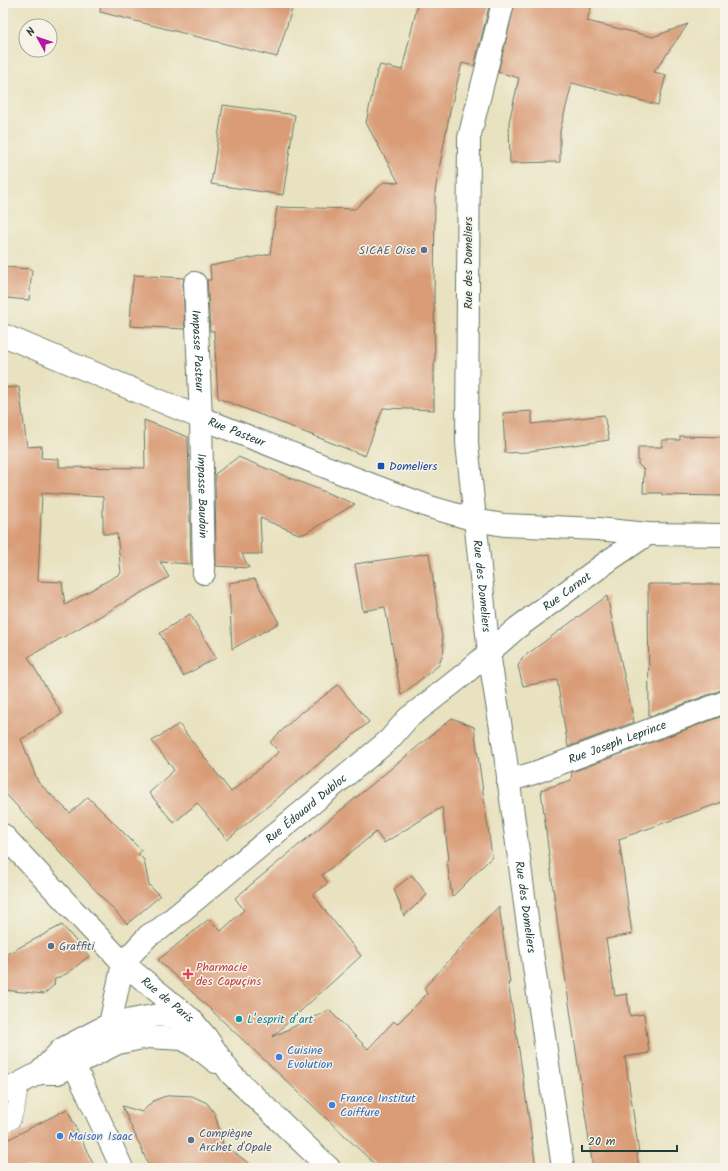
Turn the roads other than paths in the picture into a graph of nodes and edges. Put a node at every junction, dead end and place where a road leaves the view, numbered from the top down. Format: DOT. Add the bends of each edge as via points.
graph roads {
  1 [pos="503,3"];
  2 [pos="195,283"];
  3 [pos="3,335"];
  4 [pos="201,418"];
  5 [pos="475,520"];
  6 [pos="648,534"];
  7 [pos="725,535"];
  8 [pos="204,573"];
  9 [pos="489,652"];
  10 [pos="725,702"];
  11 [pos="508,781"];
  12 [pos="3,835"];
  13 [pos="123,963"];
  14 [pos="191,1019"];
  15 [pos="114,1034"];
  16 [pos="74,1065"];
  17 [pos="231,1074"];
  18 [pos="21,1082"];
  19 [pos="3,1125"];
  20 [pos="122,1168"];
  21 [pos="328,1168"];
  22 [pos="562,1168"];
  1 -- 5 [label="street, Rue des Domeliers" via="469,138 467,443"];
  2 -- 4 [label="street, Impasse Pasteur"];
  3 -- 4 [label="street, Rue Pasteur"];
  4 -- 5 [label="street, Rue Pasteur" via="430,507"];
  4 -- 8 [label="street, Impasse Baudoin"];
  5 -- 6 [label="street" via="504,525 598,528"];
  5 -- 9 [label="street, Rue des Domeliers"];
  6 -- 7 [label="street"];
  6 -- 9 [label="street, Rue Carnot" via="517,628"];
  9 -- 11 [label="street, Rue des Domeliers"];
  9 -- 13 [label="street, Rue Édouard Dubloc" via="408,718 389,740 166,925 149,935"];
  10 -- 11 [label="street, Rue Joseph Leprince"];
  11 -- 22 [label="street, Rue des Domeliers"];
  12 -- 13 [label="street, Rue de Paris"];
  13 -- 14 [label="street, Rue de Paris"];
  13 -- 15 [label="street"];
  14 -- 15 [label="street" via="158,1015"];
  14 -- 17 [label="street, Rue de Paris"];
  15 -- 16 [label="street"];
  15 -- 17 [label="street" via="183,1039"];
  15 -- 18 [label="street" via="62,1049"];
  16 -- 18 [label="street" via="58,1073"];
  16 -- 20 [label="street"];
  17 -- 21 [label="street, Rue de Paris"];
  18 -- 19 [label="lane" via="12,1120"];
}
